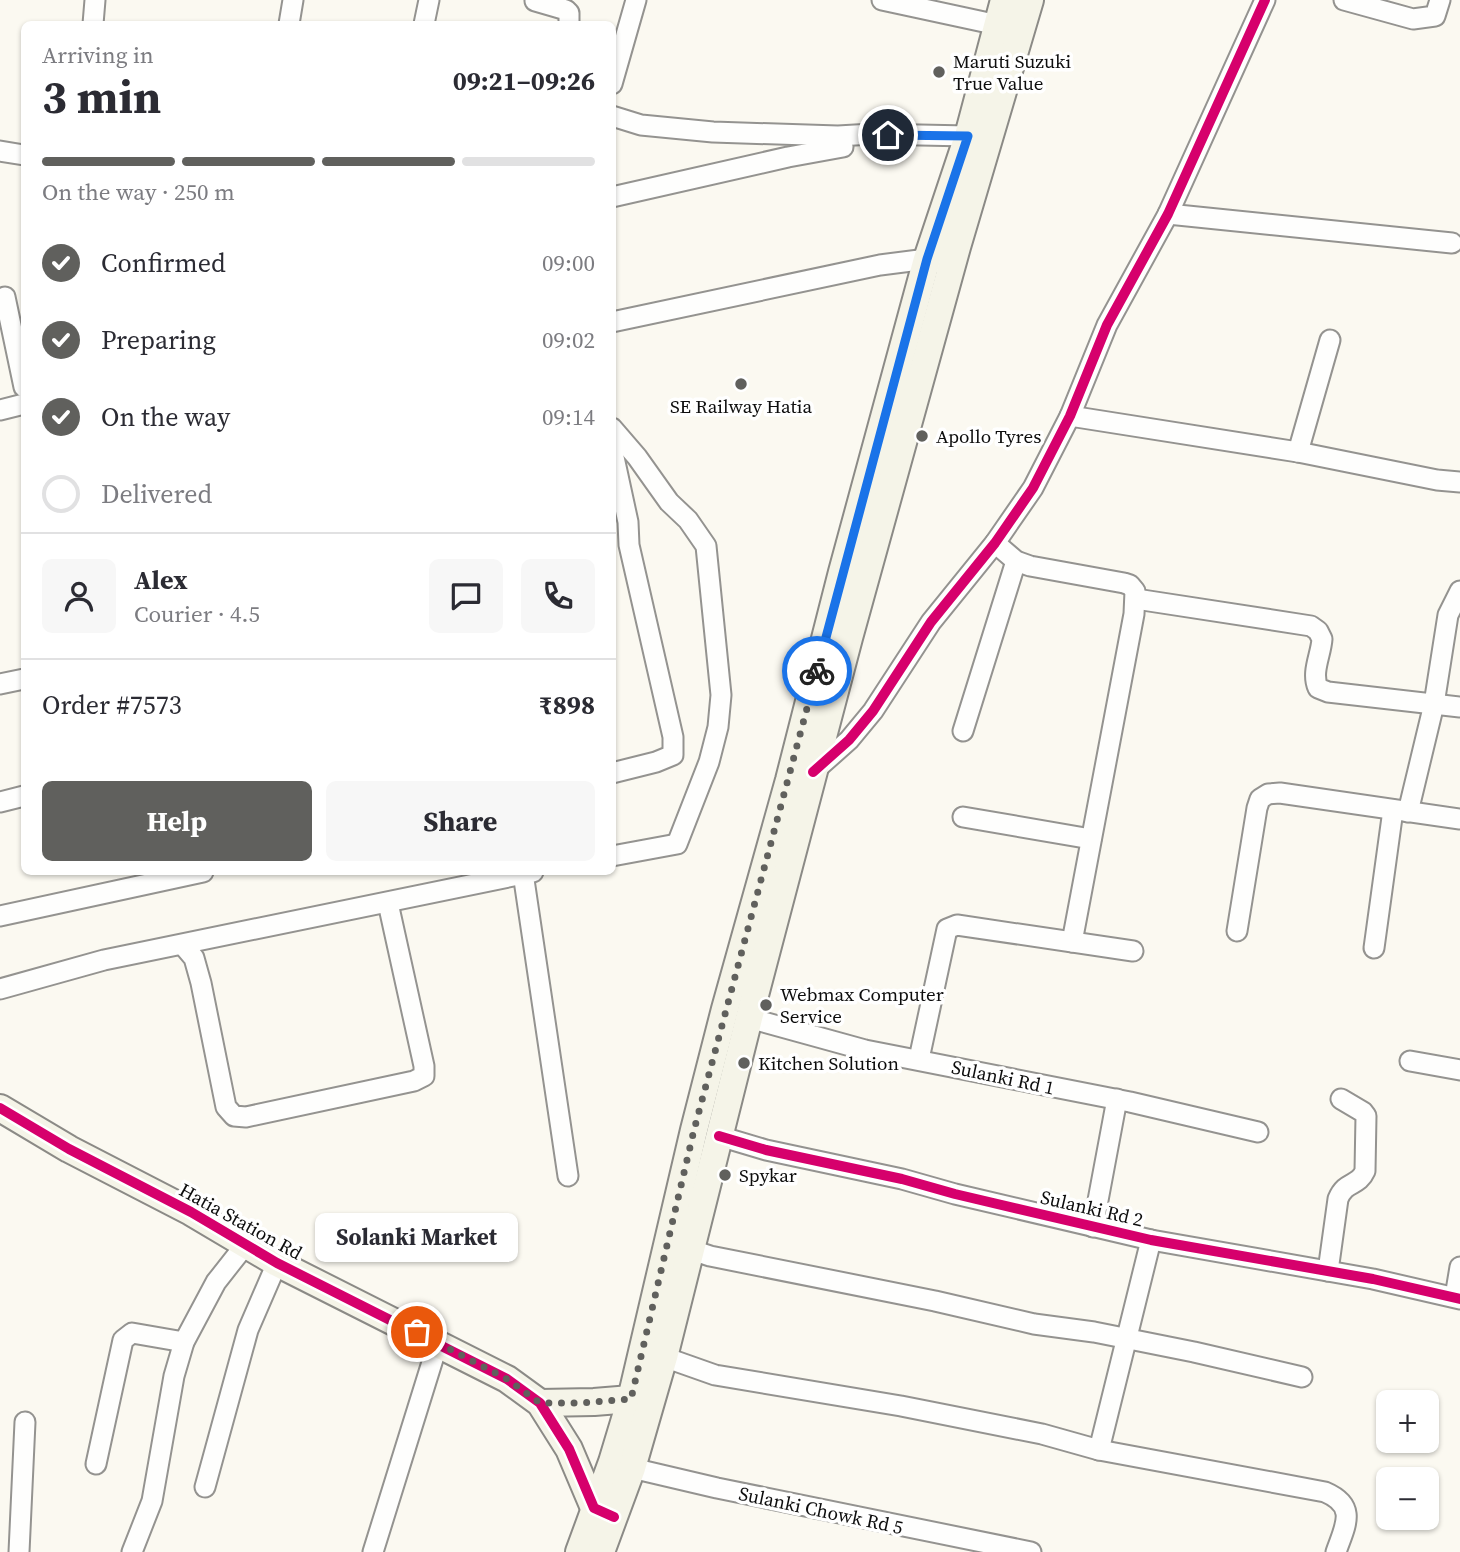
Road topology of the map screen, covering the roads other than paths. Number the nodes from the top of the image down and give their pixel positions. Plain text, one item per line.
1 (94, 0) edge
2 (293, 0) edge
3 (429, 0) edge
4 (636, 0) edge
5 (882, 0) edge
6 (1030, 0) edge
7 (1265, 0) edge
8 (1344, 0) edge
9 (536, 1) edge
10 (1440, 3) edge
11 (1460, 6) edge
12 (1001, 12) edge
13 (93, 21) edge
14 (290, 21) edge
15 (425, 21) edge
16 (569, 21) edge
17 (616, 70) edge
18 (616, 117) edge
19 (968, 136) junction
20 (843, 147) dead end
21 (0, 151) edge
22 (21, 154) edge
23 (616, 196) edge
24 (1168, 214) junction
25 (1452, 243) dead end
26 (939, 262) junction
27 (21, 293) edge
28 (2, 297) edge
29 (616, 321) edge
30 (1330, 340) dead end
31 (21, 375) edge
32 (21, 405) edge
33 (0, 410) edge
34 (1070, 416) junction
35 (616, 433) edge
36 (1298, 452) junction
37 (616, 466) edge
38 (1460, 482) edge
39 (995, 543) junction
40 (621, 547) edge
41 (1016, 561) junction
42 (1460, 590) edge
43 (1136, 599) junction
44 (21, 680) edge
45 (0, 684) edge
46 (1434, 704) junction
47 (1460, 707) edge
48 (963, 731) dead end
49 (616, 772) edge
50 (813, 772) junction
51 (21, 797) edge
52 (0, 802) edge
53 (1400, 811) junction
54 (963, 817) dead end
55 (1460, 819) edge
56 (1091, 839) junction
57 (616, 855) edge
58 (172, 875) edge
59 (514, 875) edge
60 (528, 875) edge
61 (140, 878) edge
62 (388, 903) junction
63 (0, 916) edge
64 (1237, 931) dead end
65 (1072, 942) junction
66 (183, 945) junction
67 (1374, 948) dead end
68 (1133, 951) dead end
69 (0, 989) edge
70 (749, 1018) junction
71 (919, 1059) junction
72 (1410, 1061) dead end
73 (1460, 1070) edge
74 (1117, 1099) junction
75 (1341, 1099) dead end
76 (0, 1108) edge
77 (1258, 1132) dead end
78 (719, 1136) junction
79 (568, 1176) dead end
80 (1093, 1227) junction
81 (1151, 1240) junction
82 (246, 1244) junction
83 (692, 1250) junction
84 (277, 1263) junction
85 (1328, 1271) junction
86 (1459, 1284) edge
87 (1127, 1339) junction
88 (184, 1342) junction
89 (438, 1343) junction
90 (664, 1357) junction
91 (1302, 1377) dead end
92 (641, 1401) junction
93 (540, 1403) junction
94 (25, 1422) dead end
95 (1099, 1450) junction
96 (96, 1464) dead end
97 (622, 1465) junction
98 (205, 1487) dead end
99 (604, 1513) junction
100 (19, 1552) edge
101 (132, 1552) edge
102 (373, 1552) edge
103 (579, 1552) edge
104 (601, 1552) edge
105 (1031, 1552) edge
106 (1336, 1552) edge

1 - 13 street
2 - 14 street
3 - 15 street
4 - 17 street
5 - 12 street
6 - 26 main road
7 - 24 street
8 - 10 street
9 - 16 street
10 - 11 street
12 - 19 main road
18 - 19 street
19 - 26 main road
20 - 23 street
21 - 22 street
24 - 25 street
24 - 34 street
26 - 29 street
26 - 50 main road
26 - 92 main road
27 - 28 street
28 - 31 street
30 - 36 street
32 - 33 street
34 - 36 street
34 - 39 street
35 - 57 street
36 - 38 street
37 - 40 street
39 - 41 street
39 - 50 street
40 - 49 street
41 - 43 street
41 - 48 street
42 - 46 street
43 - 46 street
43 - 56 street
44 - 45 street
46 - 47 street
46 - 53 street
50 - 70 main road
51 - 52 street
53 - 55 street
53 - 64 street
53 - 67 street
54 - 56 street
56 - 65 street
58 - 61 street
59 - 62 street
60 - 79 street
61 - 63 street
62 - 66 street
62 - 66 street
65 - 68 street
65 - 71 street
66 - 69 street
70 - 71 street, Sulanki Rd 1
70 - 78 main road
71 - 74 street, Sulanki Rd 1
72 - 73 street
74 - 77 street, Sulanki Rd 1
74 - 80 street
75 - 85 street
76 - 82 main road, Hatia Station Rd
78 - 80 street, Sulanki Rd 2
78 - 83 main road
80 - 81 street, Sulanki Rd 2
81 - 85 street, Sulanki Rd 2
81 - 87 street
82 - 84 main road, Hatia Station Rd
82 - 88 street
83 - 87 street
83 - 90 main road
84 - 89 main road, Hatia Station Rd
84 - 98 street
85 - 86 street, Sulanki Rd 2
87 - 91 street
87 - 95 street
88 - 96 street
88 - 101 street
89 - 93 main road, Hatia Station Rd
89 - 102 street
90 - 92 main road
90 - 95 street
92 - 93 main road
92 - 97 main road
93 - 99 main road
94 - 100 street
95 - 106 street
97 - 99 main road
97 - 105 street, Sulanki Chowk Rd 5
99 - 103 main road
99 - 104 main road

